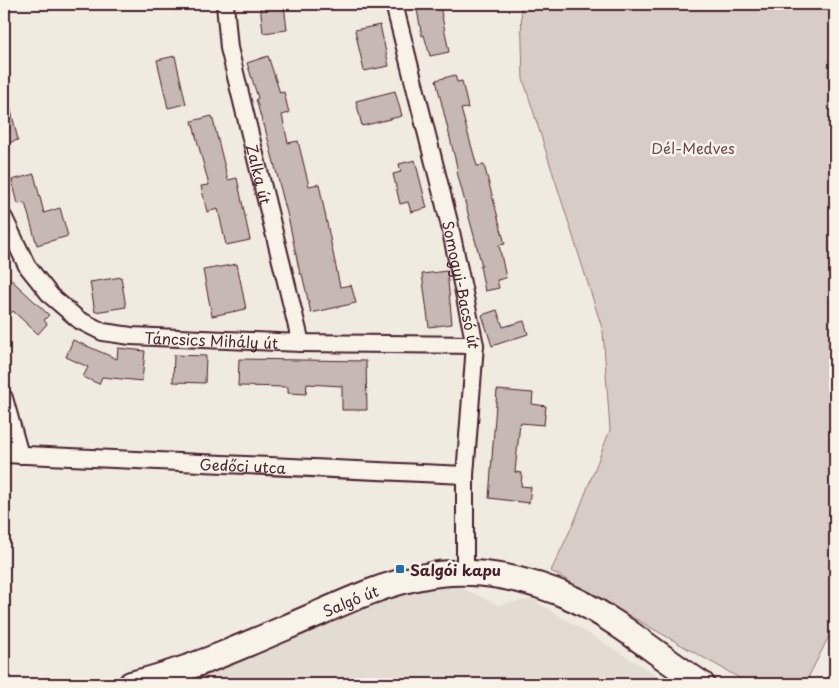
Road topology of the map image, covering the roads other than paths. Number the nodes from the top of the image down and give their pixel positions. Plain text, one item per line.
1 (225, 4) edge
2 (394, 4) edge
3 (4, 218) edge
4 (301, 343) junction
5 (475, 345) junction
6 (4, 398) edge
7 (4, 454) edge
8 (20, 455) junction
9 (465, 475) junction
10 (465, 573) junction
11 (131, 684) edge
12 (702, 684) edge

1 - 4 street, Zalka út
2 - 5 street, Somogyi-Bacsó út
3 - 4 street, Táncsics Mihály út
4 - 5 street, Táncsics Mihály út
5 - 9 street, Somogyi-Bacsó út
6 - 8 street
7 - 8 street, Gedőci utca
8 - 9 street, Gedőci utca
9 - 10 street, Somogyi-Bacsó út
10 - 11 main road, Salgó út
10 - 12 main road, Salgó út

